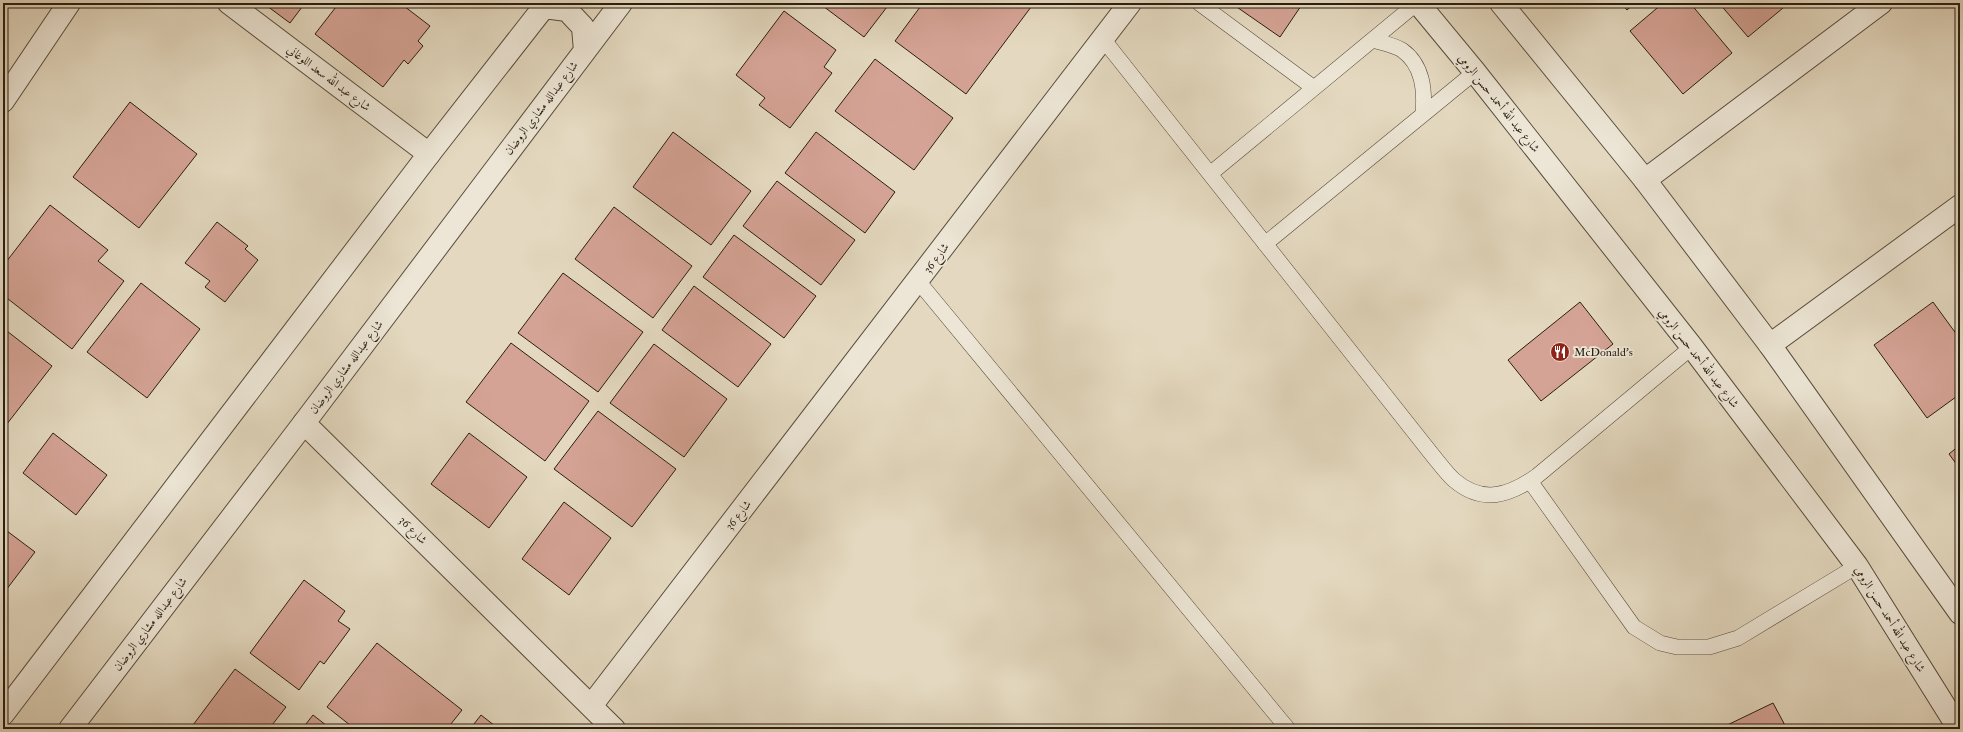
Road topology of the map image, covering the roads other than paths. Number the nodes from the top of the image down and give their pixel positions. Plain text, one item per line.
1 (69, 3) edge
2 (228, 3) edge
3 (621, 3) edge
4 (1130, 3) edge
5 (1198, 3) edge
6 (1417, 3) edge
7 (1501, 3) edge
8 (1881, 3) edge
9 (545, 5) edge
10 (1103, 38) junction
11 (1373, 40) junction
12 (585, 51) junction
13 (1474, 72) junction
14 (1314, 88) junction
15 (3, 101) edge
16 (1423, 114) junction
17 (429, 154) junction
18 (1210, 174) junction
19 (1645, 180) junction
20 (1960, 206) edge
21 (1265, 244) junction
22 (918, 281) junction
23 (1770, 345) junction
24 (1692, 347) junction
25 (304, 422) junction
26 (1530, 481) junction
27 (1857, 566) junction
28 (1958, 604) edge
29 (591, 706) junction
30 (3, 714) edge
31 (76, 727) edge
32 (614, 729) edge
33 (1288, 729) edge
34 (1959, 729) edge

1 - 15 street
2 - 17 street, شارع عبد الله سعد اللوغاني
3 - 12 street, شارع عبدالله مشاري الروضان
4 - 10 street, شارع 36
5 - 14 lane
6 - 11 lane
6 - 13 street, شارع عبد الله أحمد حسن الرومي
7 - 19 street
8 - 19 street
9 - 12 street
9 - 17 street
10 - 18 lane
10 - 22 street, شارع 36
11 - 14 lane
11 - 16 lane
12 - 25 street, شارع عبدالله مشاري الروضان
13 - 16 lane
13 - 24 street, شارع عبد الله أحمد حسن الرومي
14 - 18 lane
16 - 21 lane
17 - 30 street
18 - 21 lane
19 - 23 street
20 - 23 street
21 - 26 lane
22 - 29 street, شارع 36
22 - 33 lane
23 - 28 street
24 - 26 lane
24 - 27 street, شارع عبد الله أحمد حسن الرومي
25 - 29 street, شارع 36
25 - 31 street, شارع عبدالله مشاري الروضان
26 - 27 lane
27 - 34 street, شارع عبد الله أحمد حسن الرومي
29 - 32 street

